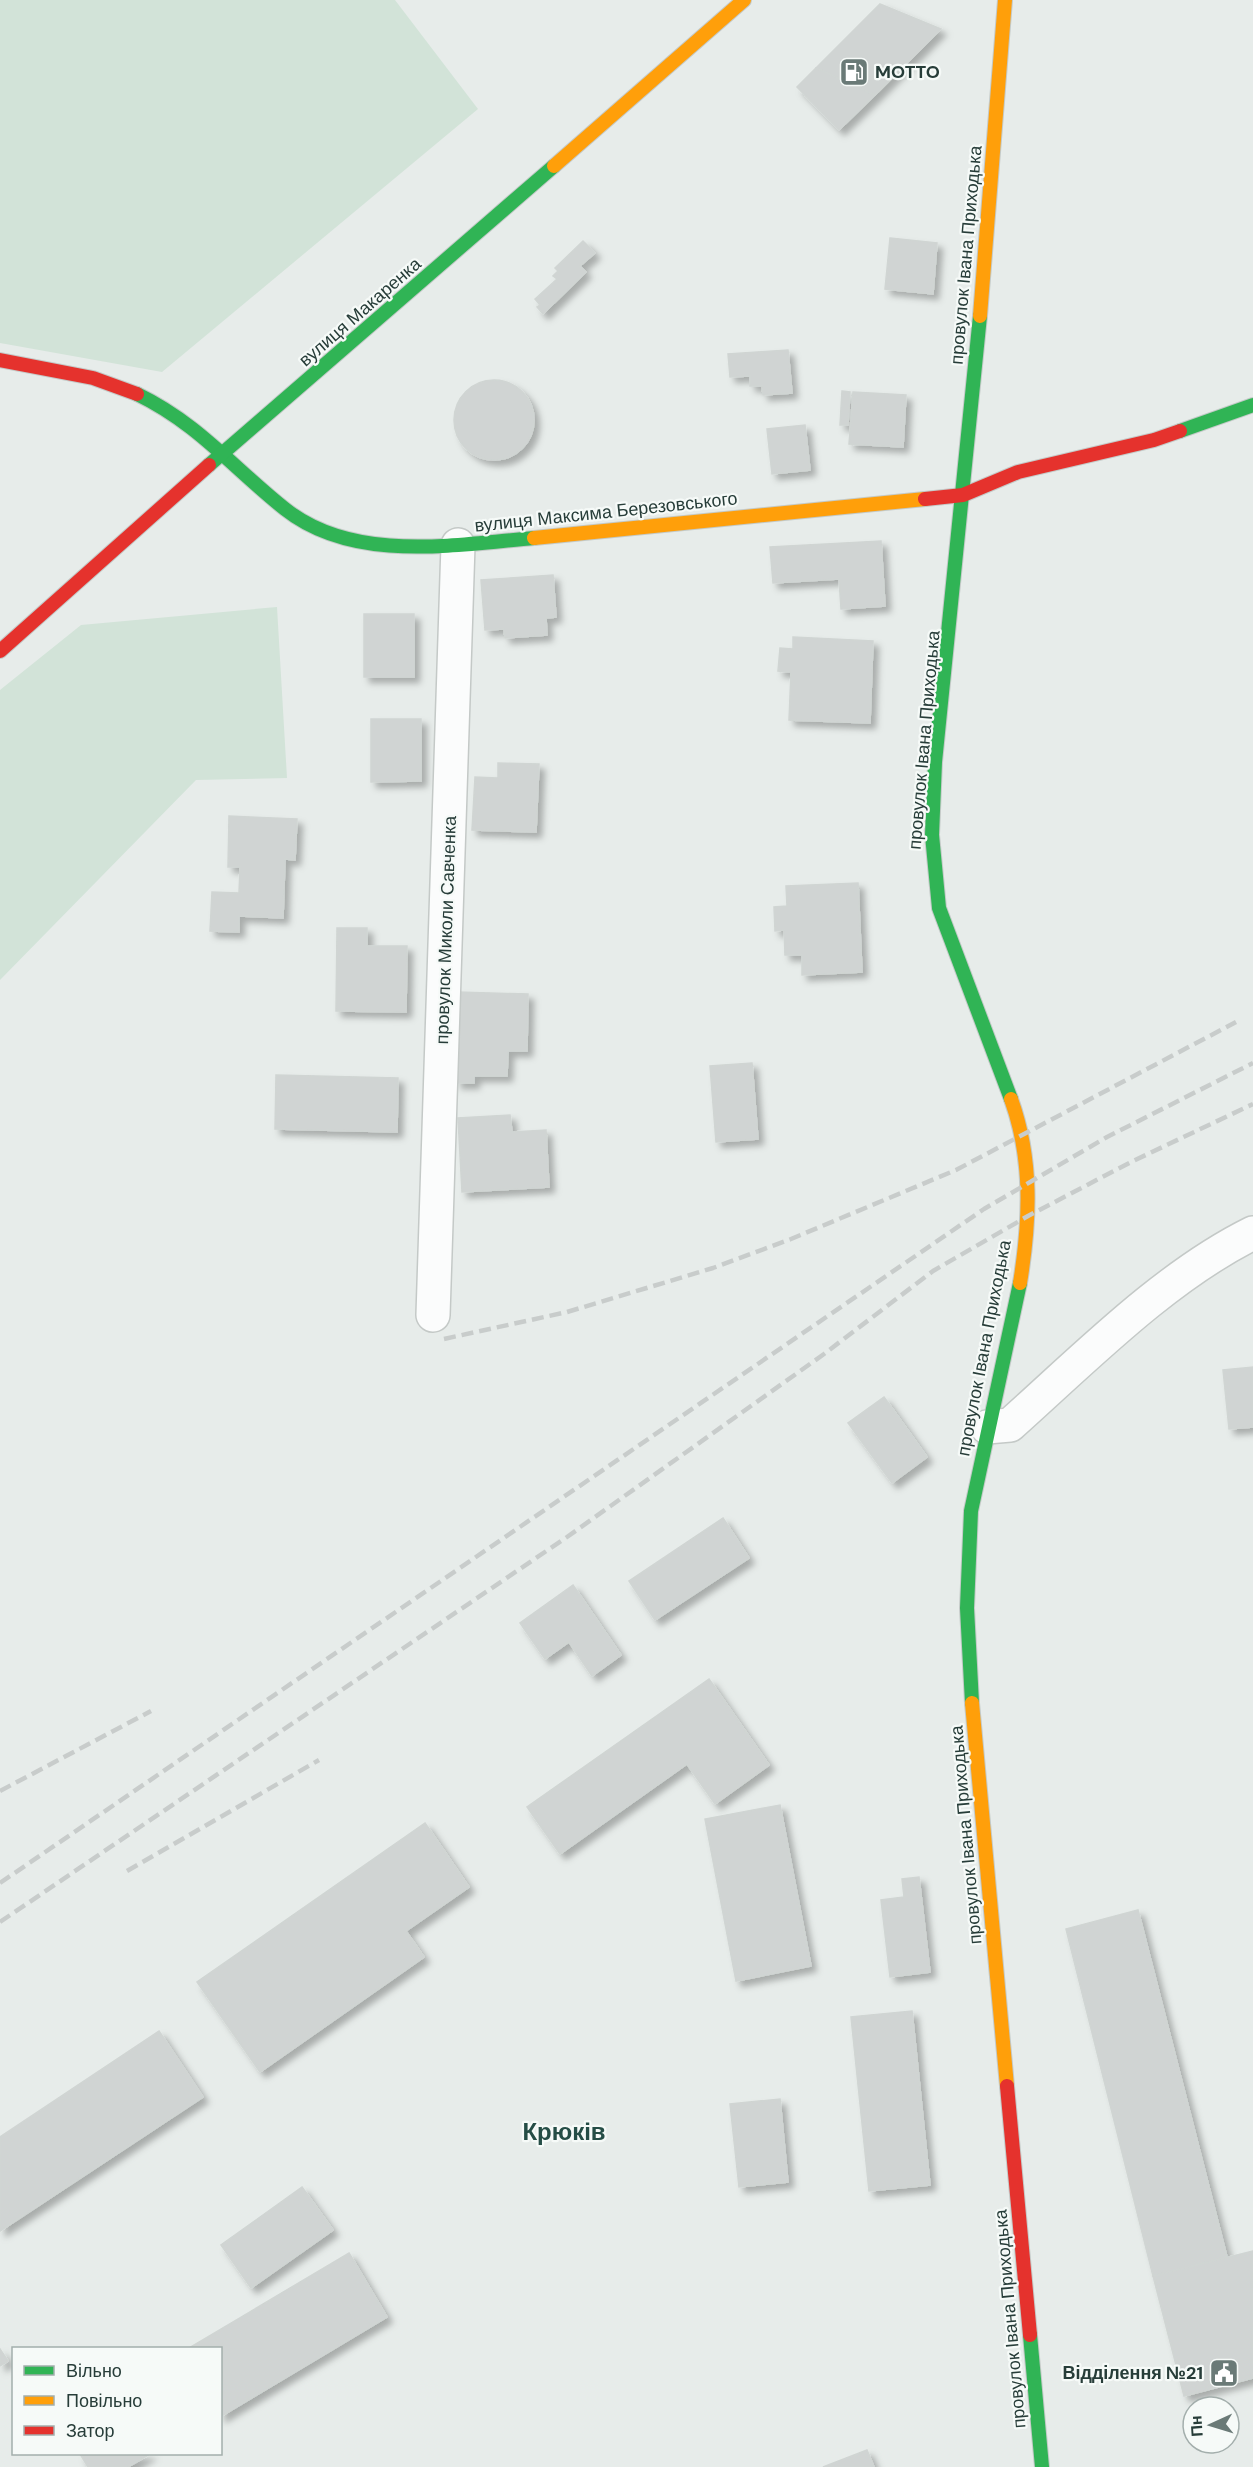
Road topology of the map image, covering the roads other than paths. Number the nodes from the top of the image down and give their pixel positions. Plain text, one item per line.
1 (744, 0) edge
2 (1005, 0) edge
3 (0, 360) edge
4 (1253, 405) edge
5 (223, 452) junction
6 (963, 495) junction
7 (458, 545) junction
8 (0, 651) edge
9 (1253, 1233) edge
10 (433, 1315) dead end
11 (987, 1427) junction
12 (1042, 2467) edge

1 - 5 street, вулиця Макаренка
2 - 6 street, провулок Івана Приходька
3 - 5 street, вулиця Максима Березовського
4 - 6 street, вулиця Максима Березовського
5 - 7 street, вулиця Максима Березовського
5 - 8 street, вулиця Макаренка
6 - 7 street, вулиця Максима Березовського
6 - 11 street, провулок Івана Приходька
7 - 10 street, провулок Миколи Савченка
9 - 11 street
11 - 12 street, провулок Івана Приходька

